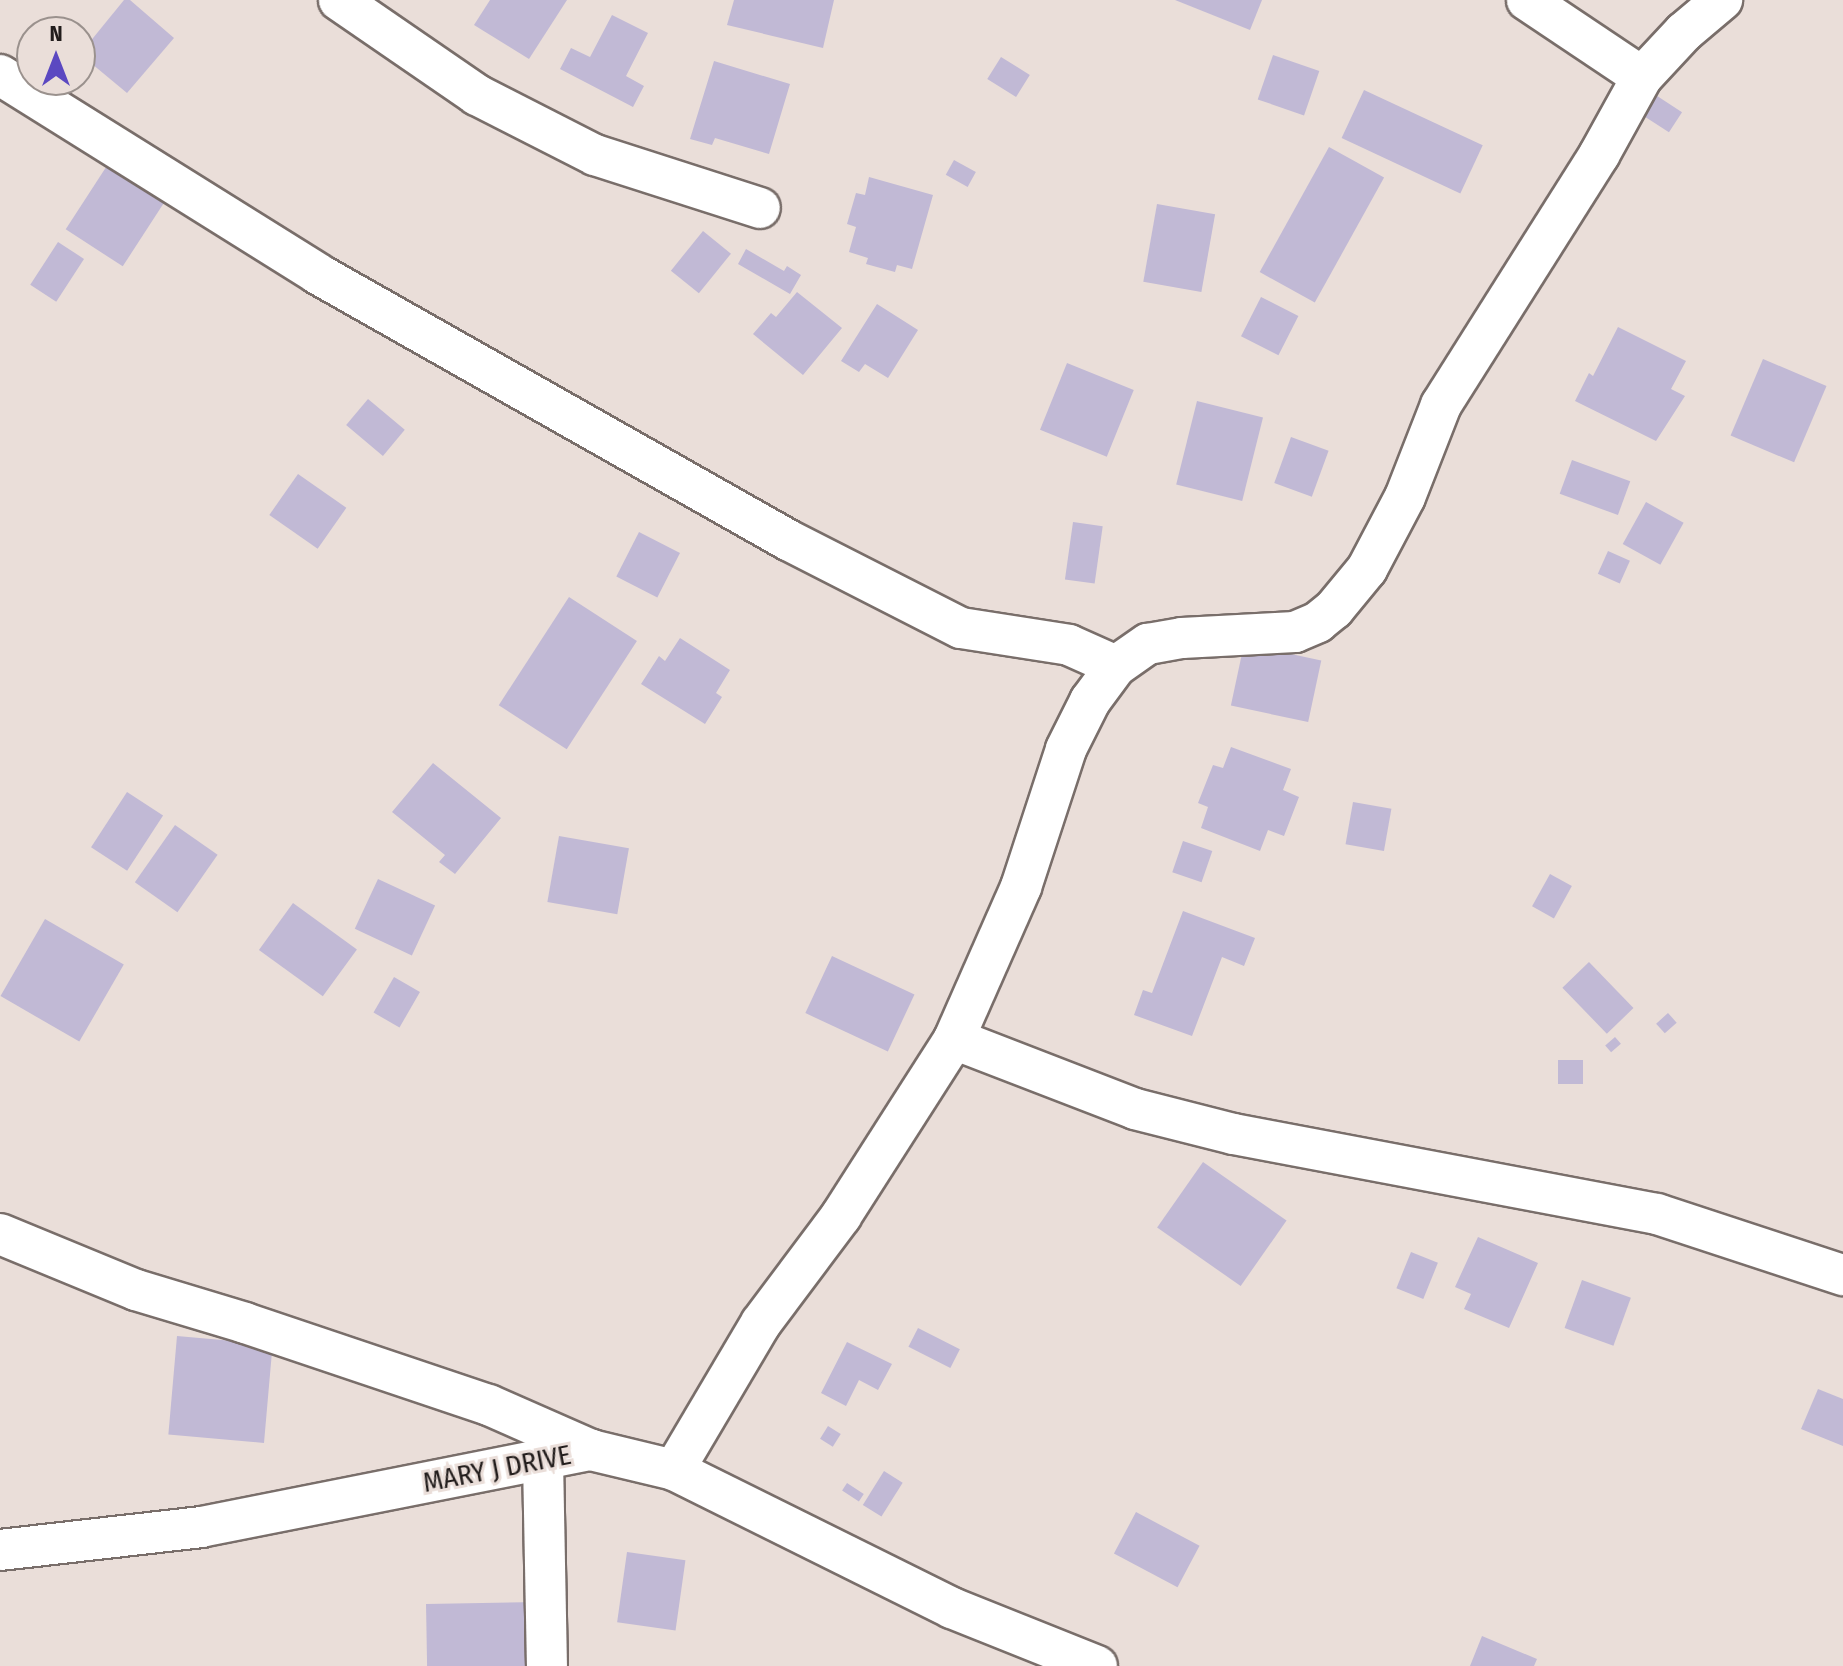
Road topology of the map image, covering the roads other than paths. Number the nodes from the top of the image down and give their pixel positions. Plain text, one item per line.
1 (339, 0) edge
2 (1527, 0) edge
3 (1722, 0) edge
4 (0, 75) edge
5 (1642, 77) junction
6 (760, 208) dead end
7 (1116, 666) junction
8 (954, 1039) junction
9 (0, 1234) edge
10 (1843, 1275) edge
11 (591, 1450) junction
12 (543, 1460) junction
13 (674, 1470) junction
14 (0, 1550) edge
15 (547, 1666) edge
16 (1097, 1666) edge

1 - 6 street
2 - 5 street
3 - 5 street
4 - 7 street
5 - 7 street
7 - 8 street
8 - 10 street
8 - 13 street
9 - 11 street
11 - 12 street, MARY J DRIVE
11 - 13 street, MARY J DRIVE
12 - 14 street, MARY J DRIVE
12 - 15 street
13 - 16 street, MARY J DRIVE

